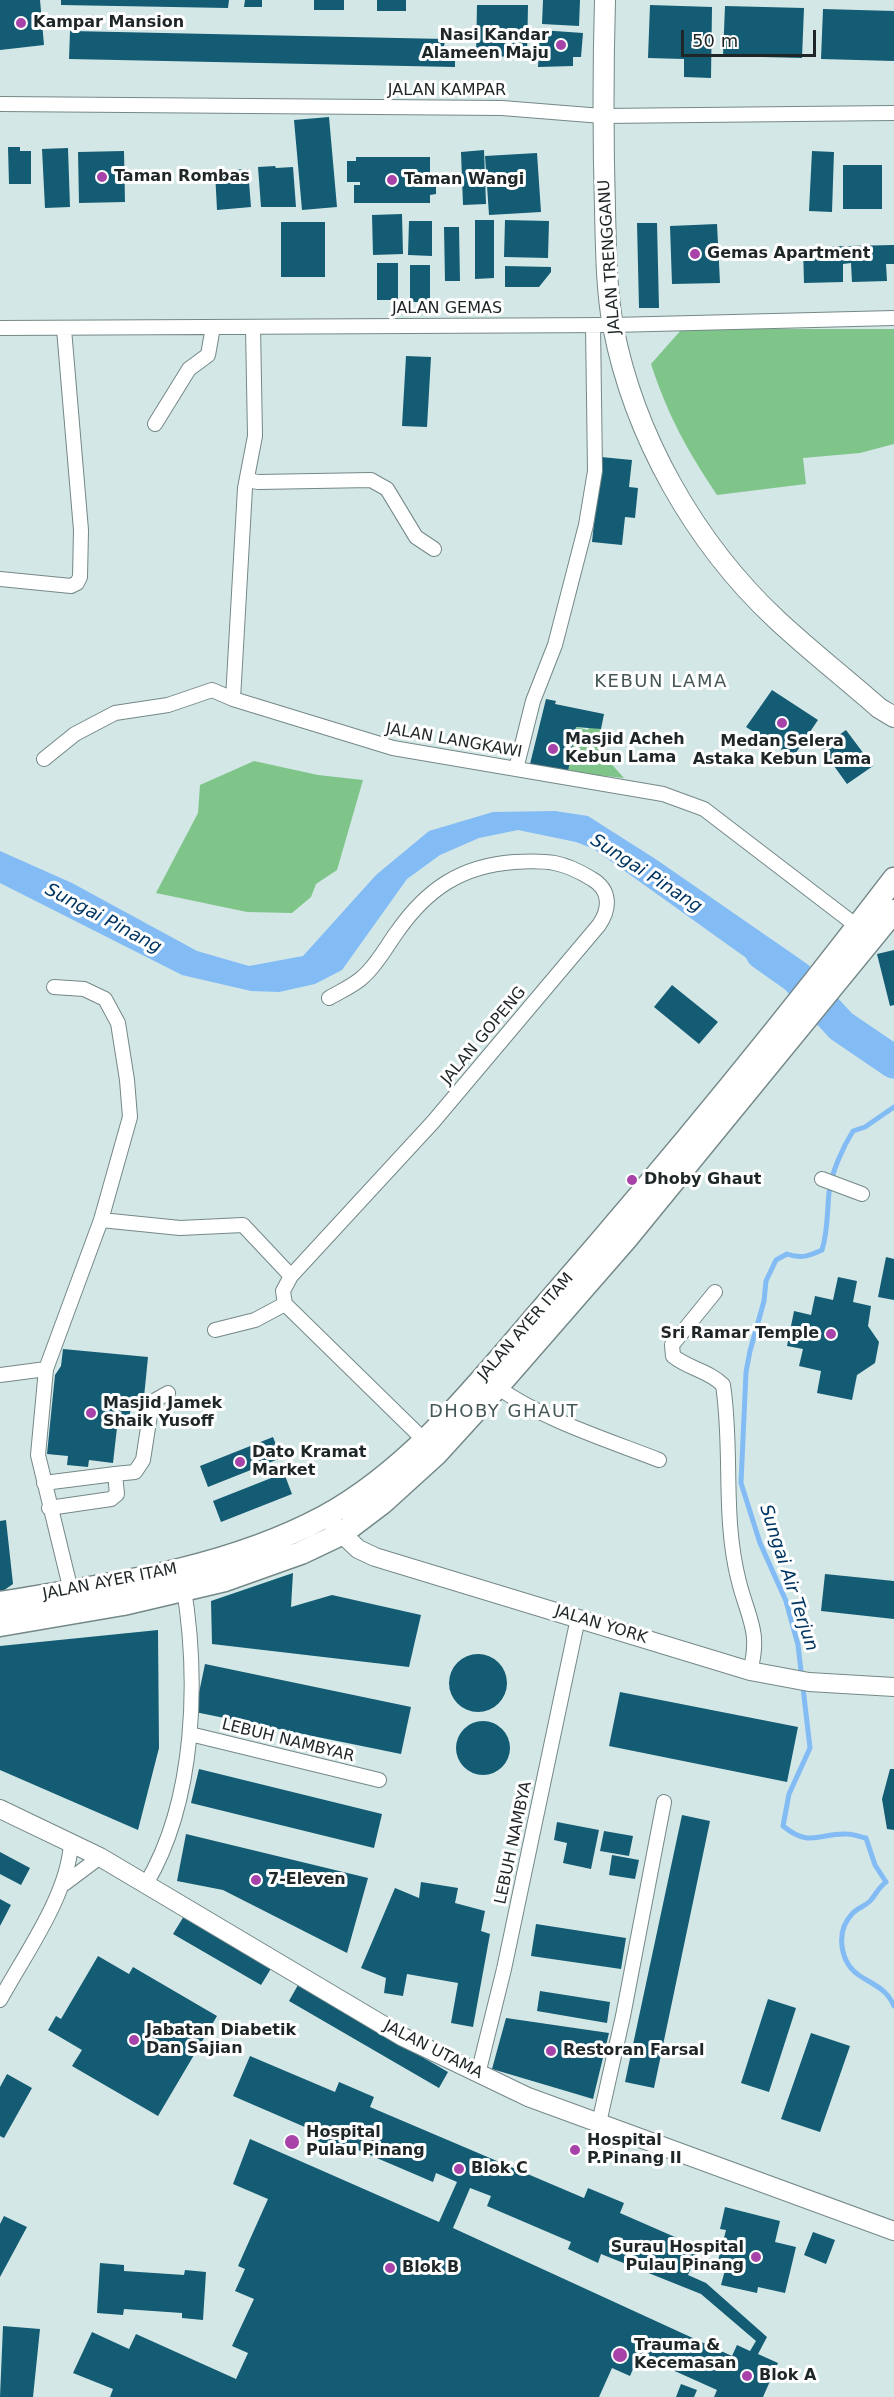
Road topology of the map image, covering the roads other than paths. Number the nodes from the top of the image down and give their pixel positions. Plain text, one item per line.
1 (605, 0) edge
2 (0, 104) edge
3 (894, 113) edge
4 (602, 116) junction
5 (894, 318) edge
6 (603, 325) junction
7 (213, 327) junction
8 (253, 327) junction
9 (0, 328) edge
10 (64, 329) junction
11 (155, 424) dead end
12 (247, 480) junction
13 (434, 549) dead end
14 (0, 579) edge
15 (233, 699) junction
16 (887, 712) edge
17 (894, 726) edge
18 (44, 759) dead end
19 (516, 769) junction
20 (894, 879) edge
21 (894, 912) edge
22 (865, 932) junction
23 (54, 987) dead end
24 (329, 998) dead end
25 (797, 1018) junction
26 (822, 1179) dead end
27 (862, 1194) dead end
28 (101, 1220) junction
29 (291, 1276) junction
30 (715, 1292) dead end
31 (285, 1304) junction
32 (215, 1330) dead end
33 (46, 1369) junction
34 (0, 1375) edge
35 (497, 1387) junction
36 (168, 1393) dead end
37 (425, 1441) junction
38 (658, 1460) dead end
39 (115, 1474) junction
40 (44, 1483) junction
41 (50, 1508) junction
42 (326, 1516) junction
43 (341, 1534) junction
44 (183, 1580) junction
45 (71, 1591) junction
46 (0, 1603) edge
47 (578, 1618) junction
48 (0, 1625) edge
49 (750, 1671) junction
50 (894, 1687) edge
51 (190, 1734) junction
52 (379, 1780) dead end
53 (664, 1802) dead end
54 (0, 1809) edge
55 (71, 1842) junction
56 (100, 1857) junction
57 (64, 1884) junction
58 (146, 1884) junction
59 (0, 2000) edge
60 (478, 2074) junction
61 (599, 2123) junction
62 (894, 2231) edge

1 - 4 main road, JALAN TRENGGANU
2 - 4 street, JALAN KAMPAR
3 - 4 street, JALAN KAMPAR
4 - 6 main road, JALAN TRENGGANU
5 - 6 street, JALAN GEMAS
6 - 8 street, JALAN GEMAS
6 - 16 main road, JALAN TRENGGANU
6 - 19 street
7 - 8 street, JALAN GEMAS
7 - 10 street, JALAN GEMAS
7 - 11 street
8 - 12 street
9 - 10 street, JALAN GEMAS
10 - 14 street
12 - 13 street
12 - 15 street
15 - 18 street, JALAN LANGKAWI
15 - 19 street, JALAN LANGKAWI
16 - 17 main road, JALAN TRENGGANU
19 - 22 street, JALAN LANGKAWI
20 - 22 main road, JALAN AYER ITAM
21 - 22 main road, JALAN AYER ITAM
22 - 25 main road, JALAN AYER ITAM
23 - 28 street
24 - 29 street, JALAN GOPENG
25 - 35 main road, JALAN AYER ITAM
25 - 37 main road, JALAN AYER ITAM
26 - 27 street
28 - 29 street
28 - 33 street
29 - 31 street
30 - 49 street
31 - 32 street
31 - 37 street
33 - 34 street
33 - 40 street
35 - 38 street
35 - 43 main road, JALAN AYER ITAM
36 - 39 street
37 - 42 main road, JALAN AYER ITAM
39 - 40 street
39 - 41 street
40 - 41 street
41 - 45 street
42 - 43 street, JALAN YORK
42 - 44 main road, JALAN AYER ITAM
43 - 44 main road, JALAN AYER ITAM
43 - 47 street, JALAN YORK
44 - 45 main road, JALAN AYER ITAM
44 - 48 main road, JALAN AYER ITAM
44 - 51 street
45 - 46 main road, JALAN AYER ITAM
47 - 49 street, JALAN YORK
47 - 60 street, LEBUH NAMBYA
49 - 50 street, JALAN YORK
51 - 52 street, LEBUH NAMBYAR
51 - 58 street
53 - 61 street
54 - 55 street, JALAN UTAMA
55 - 56 street, JALAN UTAMA
55 - 57 street
56 - 57 street
56 - 58 street, JALAN UTAMA
57 - 59 street
58 - 60 street, JALAN UTAMA
60 - 61 street, JALAN UTAMA
61 - 62 street, JALAN UTAMA

